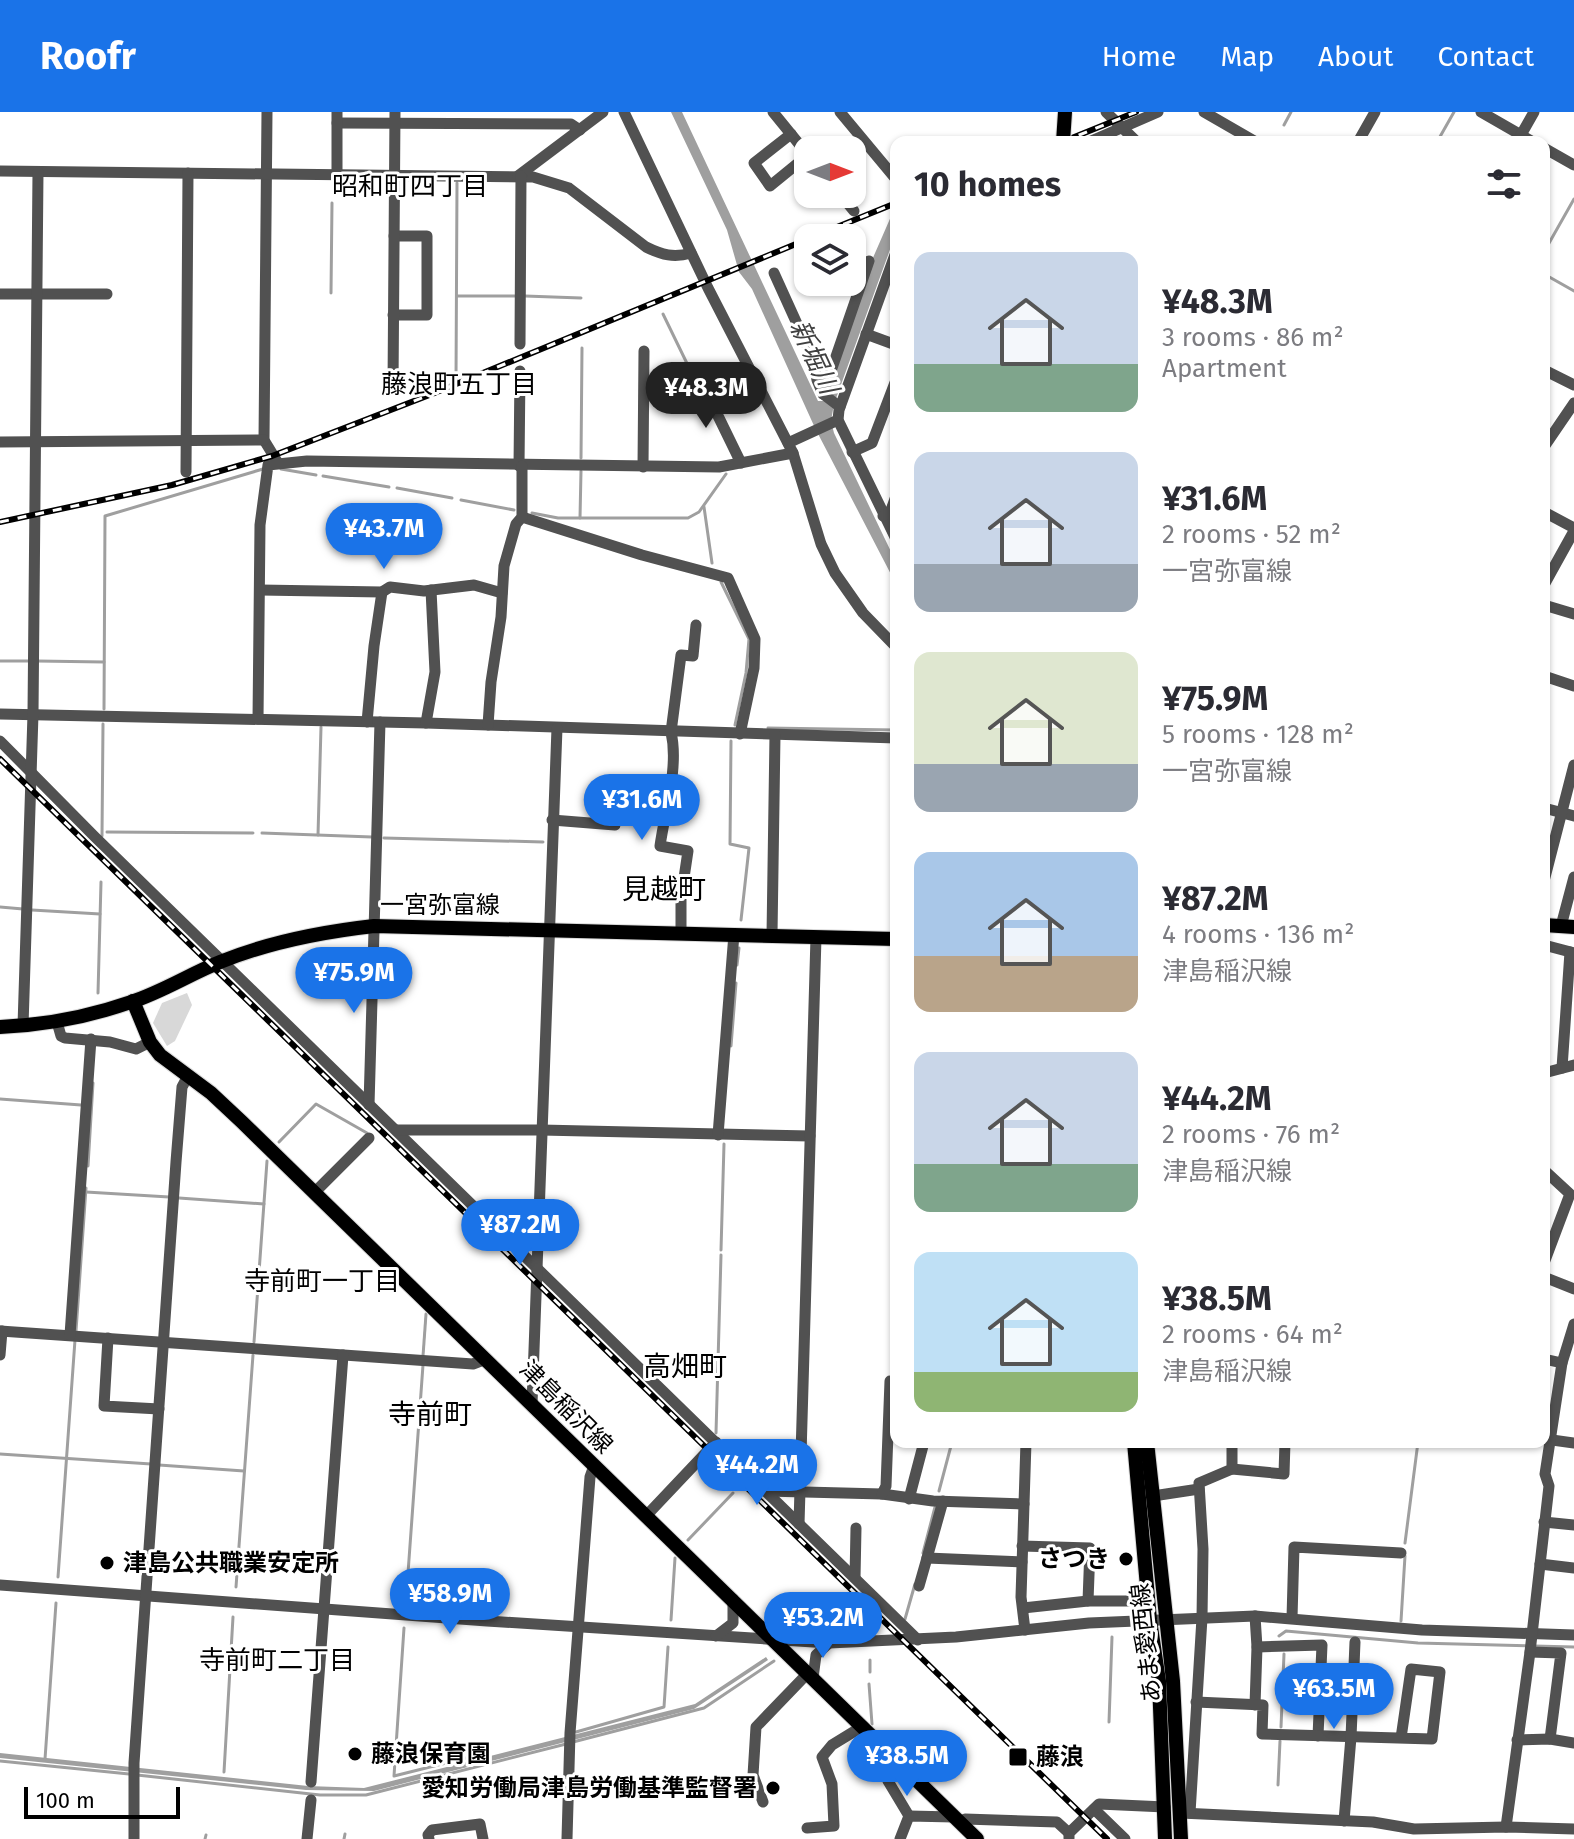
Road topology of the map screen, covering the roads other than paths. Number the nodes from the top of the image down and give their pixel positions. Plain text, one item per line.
1 (267, 112) edge
2 (603, 112) edge
3 (624, 112) edge
4 (773, 112) edge
5 (840, 112) edge
6 (1065, 112) edge
7 (1106, 112) edge
8 (1158, 112) edge
9 (1204, 112) edge
10 (1375, 112) edge
11 (1481, 112) edge
12 (1534, 112) edge
13 (337, 117) edge
14 (395, 118) edge
15 (1121, 127) junction
16 (580, 130) junction
17 (791, 134) junction
18 (1063, 136) edge
19 (1102, 136) edge
20 (1131, 136) edge
21 (1246, 136) edge
22 (1361, 136) edge
23 (1516, 136) edge
24 (1520, 136) edge
25 (794, 138) edge
26 (1550, 151) edge
27 (1574, 165) edge
28 (794, 166) edge
29 (0, 171) edge
30 (38, 172) junction
31 (890, 172) edge
32 (188, 173) junction
33 (267, 174) junction
34 (337, 175) junction
35 (395, 175) junction
36 (519, 176) junction
37 (852, 208) edge
38 (854, 211) dead end
39 (394, 236) junction
40 (691, 253) junction
41 (869, 261) dead end
42 (890, 268) edge
43 (774, 273) dead end
44 (0, 294) edge
45 (37, 294) junction
46 (107, 294) dead end
47 (393, 315) junction
48 (866, 334) junction
49 (890, 343) edge
50 (520, 344) dead end
51 (644, 351) dead end
52 (520, 371) dead end
53 (1550, 373) edge
54 (701, 381) dead end
55 (1574, 385) edge
56 (393, 387) dead end
57 (823, 394) junction
58 (890, 396) edge
59 (1574, 403) edge
60 (838, 406) junction
61 (837, 422) junction
62 (1550, 426) edge
63 (1556, 430) junction
64 (1550, 438) edge
65 (186, 440) junction
66 (264, 440) junction
67 (0, 442) edge
68 (35, 442) junction
69 (791, 448) junction
70 (852, 452) junction
71 (278, 463) junction
72 (741, 463) junction
73 (521, 466) junction
74 (643, 467) junction
75 (186, 472) dead end
76 (890, 511) edge
77 (883, 516) junction
78 (1550, 516) edge
79 (522, 517) junction
80 (890, 528) edge
81 (1574, 530) edge
82 (1550, 574) edge
83 (260, 590) junction
84 (431, 590) junction
85 (382, 592) junction
86 (502, 593) junction
87 (1550, 607) edge
88 (1574, 614) edge
89 (696, 625) dead end
90 (890, 641) edge
91 (1550, 678) edge
92 (1574, 686) edge
93 (0, 714) edge
94 (33, 714) junction
95 (258, 719) junction
96 (374, 722) junction
97 (426, 723) junction
98 (488, 725) junction
99 (557, 728) junction
100 (671, 732) junction
101 (740, 734) junction
102 (775, 735) junction
103 (890, 738) edge
104 (0, 741) edge
105 (1574, 765) edge
106 (31, 773) junction
107 (1550, 810) edge
108 (1561, 813) junction
109 (1574, 816) edge
110 (552, 820) junction
111 (615, 825) dead end
112 (1550, 857) edge
113 (1574, 877) edge
114 (374, 926) junction
115 (1568, 927) edge
116 (549, 929) junction
117 (681, 933) junction
118 (734, 934) junction
119 (772, 935) junction
120 (816, 937) junction
121 (890, 939) edge
122 (1550, 947) edge
123 (1572, 953) edge
124 (222, 961) junction
125 (133, 1001) junction
126 (1570, 1016) edge
127 (57, 1022) junction
128 (23, 1026) junction
129 (0, 1027) edge
130 (91, 1039) junction
131 (150, 1042) junction
132 (1568, 1067) edge
133 (188, 1076) junction
134 (369, 1105) junction
135 (397, 1130) junction
136 (541, 1130) junction
137 (718, 1135) junction
138 (810, 1136) junction
139 (369, 1138) dead end
140 (1550, 1176) edge
141 (315, 1192) junction
142 (1568, 1215) edge
143 (1550, 1251) edge
144 (537, 1268) junction
145 (1550, 1279) edge
146 (1574, 1289) edge
147 (1574, 1324) edge
148 (1, 1331) edge
149 (70, 1335) junction
150 (108, 1338) junction
151 (164, 1343) junction
152 (0, 1355) edge
153 (343, 1355) junction
154 (486, 1359) junction
155 (1550, 1360) edge
156 (1562, 1363) junction
157 (890, 1381) dead end
158 (532, 1404) junction
159 (159, 1409) junction
160 (1550, 1424) edge
161 (1550, 1439) edge
162 (716, 1442) junction
163 (1574, 1443) edge
164 (922, 1448) edge
165 (1026, 1448) edge
166 (1135, 1448) edge
167 (1148, 1448) edge
168 (1232, 1448) edge
169 (1285, 1448) edge
170 (1546, 1448) edge
171 (594, 1466) junction
172 (1232, 1469) junction
173 (1199, 1489) junction
174 (766, 1491) junction
175 (799, 1492) junction
176 (882, 1494) junction
177 (1153, 1496) junction
178 (909, 1499) junction
179 (943, 1501) junction
180 (1024, 1504) junction
181 (646, 1516) junction
182 (1544, 1522) junction
183 (799, 1524) junction
184 (1574, 1525) edge
185 (856, 1528) dead end
186 (1022, 1546) junction
187 (1401, 1553) dead end
188 (927, 1558) junction
189 (1022, 1562) junction
190 (1540, 1564) junction
191 (1574, 1568) edge
192 (855, 1578) junction
193 (0, 1585) edge
194 (919, 1586) dead end
195 (146, 1597) junction
196 (733, 1599) junction
197 (1088, 1601) junction
198 (1128, 1601) dead end
199 (324, 1608) junction
200 (1023, 1608) junction
201 (1255, 1616) junction
202 (1202, 1618) junction
203 (1292, 1618) junction
204 (1150, 1620) junction
205 (1166, 1620) junction
206 (579, 1627) junction
207 (1025, 1630) junction
208 (1574, 1635) edge
209 (716, 1636) junction
210 (775, 1640) junction
211 (918, 1640) junction
212 (1355, 1642) dead end
213 (829, 1643) junction
214 (1531, 1644) junction
215 (1257, 1647) junction
216 (810, 1676) junction
217 (1196, 1702) junction
218 (1255, 1705) junction
219 (863, 1726) junction
220 (1318, 1736) junction
221 (1351, 1737) junction
222 (1401, 1738) junction
223 (875, 1739) junction
224 (1550, 1739) junction
225 (1517, 1740) junction
226 (1574, 1743) edge
227 (311, 1782) dead end
228 (311, 1800) dead end
229 (763, 1802) dead end
230 (1165, 1807) junction
231 (1094, 1809) junction
232 (1185, 1813) junction
233 (909, 1816) junction
234 (958, 1820) junction
235 (1344, 1821) junction
236 (1506, 1827) junction
237 (807, 1828) dead end
238 (1574, 1829) edge
239 (1435, 1834) edge
240 (1069, 1836) edge
241 (565, 1838) edge
242 (134, 1839) edge
243 (307, 1839) edge
244 (429, 1839) edge
245 (483, 1839) edge
246 (900, 1839) edge
247 (977, 1839) edge
248 (1125, 1839) edge
249 (1165, 1839) edge
250 (1181, 1839) edge

1 - 33 street
2 - 16 street
3 - 40 street
4 - 17 street
5 - 31 street
6 - 18 main road, bridge
7 - 15 street
8 - 15 street
9 - 21 street
10 - 22 street
11 - 23 street
12 - 24 street
13 - 14 street
13 - 34 street
14 - 16 street
14 - 35 street
15 - 19 street
15 - 20 street
16 - 36 street
17 - 25 street
17 - 28 street
26 - 27 street
29 - 30 street
30 - 32 street
30 - 45 street
32 - 33 street
32 - 65 street
33 - 34 street
33 - 66 street
34 - 35 street
35 - 36 street
35 - 39 street
36 - 40 street
36 - 50 street
37 - 38 street
39 - 47 street
39 - 47 street
40 - 69 street
41 - 57 street
42 - 48 street
43 - 57 street
44 - 45 street
45 - 46 street
45 - 68 street
47 - 56 street
48 - 49 street
48 - 60 street
51 - 74 street
52 - 73 street
53 - 55 street
54 - 72 street
57 - 60 street
58 - 70 street
59 - 63 street
60 - 61 street
61 - 69 street
61 - 70 street
62 - 63 street
63 - 64 street
65 - 66 street
65 - 68 street
65 - 75 street
66 - 71 street
67 - 68 street
68 - 94 street
69 - 72 street
69 - 90 street
70 - 77 street
71 - 73 street
71 - 83 street
72 - 74 street
73 - 74 street
73 - 79 street
76 - 77 street
77 - 80 street
78 - 81 street
79 - 86 street
79 - 101 street
81 - 82 street
83 - 85 street
83 - 95 street
84 - 85 street
84 - 86 street
84 - 97 street
85 - 96 street
86 - 98 street
87 - 88 street
89 - 100 street
91 - 92 street
93 - 94 street
94 - 95 street
94 - 106 street
95 - 96 street
96 - 97 street
96 - 114 street
97 - 98 street
98 - 99 street
99 - 100 street
99 - 110 street
100 - 101 street
100 - 117 street
101 - 102 street
102 - 103 street
102 - 119 street
104 - 106 street
105 - 108 street
106 - 124 street
106 - 128 street
107 - 108 street
108 - 109 street
108 - 112 street
110 - 111 street
110 - 116 street
113 - 115 street
114 - 116 main road, 一宮弥富線
114 - 124 main road, 一宮弥富線
114 - 134 street
116 - 117 main road, 一宮弥富線
116 - 136 street
117 - 118 main road, 一宮弥富線
118 - 119 main road, 一宮弥富線
118 - 137 street
119 - 120 main road, 一宮弥富線
120 - 121 main road, 一宮弥富線
120 - 138 street
122 - 123 street
123 - 126 street
124 - 125 main road, 一宮弥富線
124 - 134 street
125 - 127 main road, 一宮弥富線
125 - 131 main road, 津島稲沢線
126 - 132 street
127 - 128 main road, 一宮弥富線
127 - 130 street
128 - 129 main road, 一宮弥富線
130 - 131 street
130 - 149 street
131 - 133 main road, 津島稲沢線
133 - 141 main road, 津島稲沢線
133 - 151 street
134 - 135 street
135 - 136 street
135 - 144 street
136 - 137 street
136 - 144 street
137 - 138 street
138 - 175 street
139 - 141 street
140 - 142 street
141 - 154 main road, 津島稲沢線
142 - 143 street
144 - 158 street
144 - 162 street
145 - 146 street
147 - 156 street
148 - 149 street
148 - 152 street
149 - 150 street
150 - 151 street
150 - 159 street
151 - 153 street
151 - 159 street
153 - 154 street
153 - 199 street
154 - 158 main road, 津島稲沢線
155 - 156 street
156 - 160 street
157 - 176 street
158 - 171 main road, 津島稲沢線
159 - 195 street
161 - 163 street
162 - 174 street
162 - 181 street
164 - 178 street
165 - 180 street
166 - 204 main road, あま愛西線
167 - 177 main road, あま愛西線
168 - 172 street
169 - 172 street
170 - 182 street
171 - 181 main road, 津島稲沢線
171 - 206 street
172 - 173 street
173 - 177 street
173 - 202 street
174 - 175 street
174 - 183 street
175 - 176 street
175 - 183 street
176 - 178 street
177 - 205 main road, あま愛西線
178 - 179 street
179 - 180 street
179 - 188 street
180 - 186 street
181 - 196 main road, 津島稲沢線
182 - 184 street
182 - 190 street
183 - 192 street
185 - 192 street
186 - 189 street
186 - 197 street
187 - 203 street
188 - 189 street
188 - 194 street
189 - 200 street
190 - 191 street
190 - 214 street
192 - 211 street
193 - 195 street
195 - 199 street
195 - 242 street
196 - 209 street
196 - 210 main road, 津島稲沢線
197 - 198 street
197 - 200 street
199 - 206 street
199 - 227 street
200 - 207 street
201 - 202 street
201 - 203 street
201 - 215 street
202 - 205 street
202 - 217 street
203 - 214 street
204 - 205 street
204 - 207 street
204 - 230 main road, あま愛西線
205 - 232 main road, あま愛西線
206 - 209 street
206 - 241 street
207 - 211 street
208 - 214 street
209 - 210 street
210 - 213 street
210 - 216 main road, 津島稲沢線
211 - 213 street
212 - 221 street
213 - 216 street
214 - 224 street
214 - 225 street
215 - 218 street
215 - 220 street
216 - 219 main road, 津島稲沢線
216 - 229 street
217 - 218 street
217 - 232 street
218 - 220 street
219 - 223 main road, 津島稲沢線
219 - 237 street
220 - 221 street
221 - 222 street
221 - 235 street
222 - 222 street
223 - 233 street
223 - 234 main road, 津島稲沢線
224 - 225 street
224 - 226 street
225 - 236 street
228 - 243 street
230 - 231 street
230 - 249 main road, あま愛西線
231 - 240 street
231 - 248 street
232 - 235 street
232 - 250 main road, あま愛西線
233 - 234 street
233 - 246 street
234 - 240 street
234 - 247 main road, 津島稲沢線
235 - 239 street
236 - 238 street
236 - 239 street
244 - 245 street

